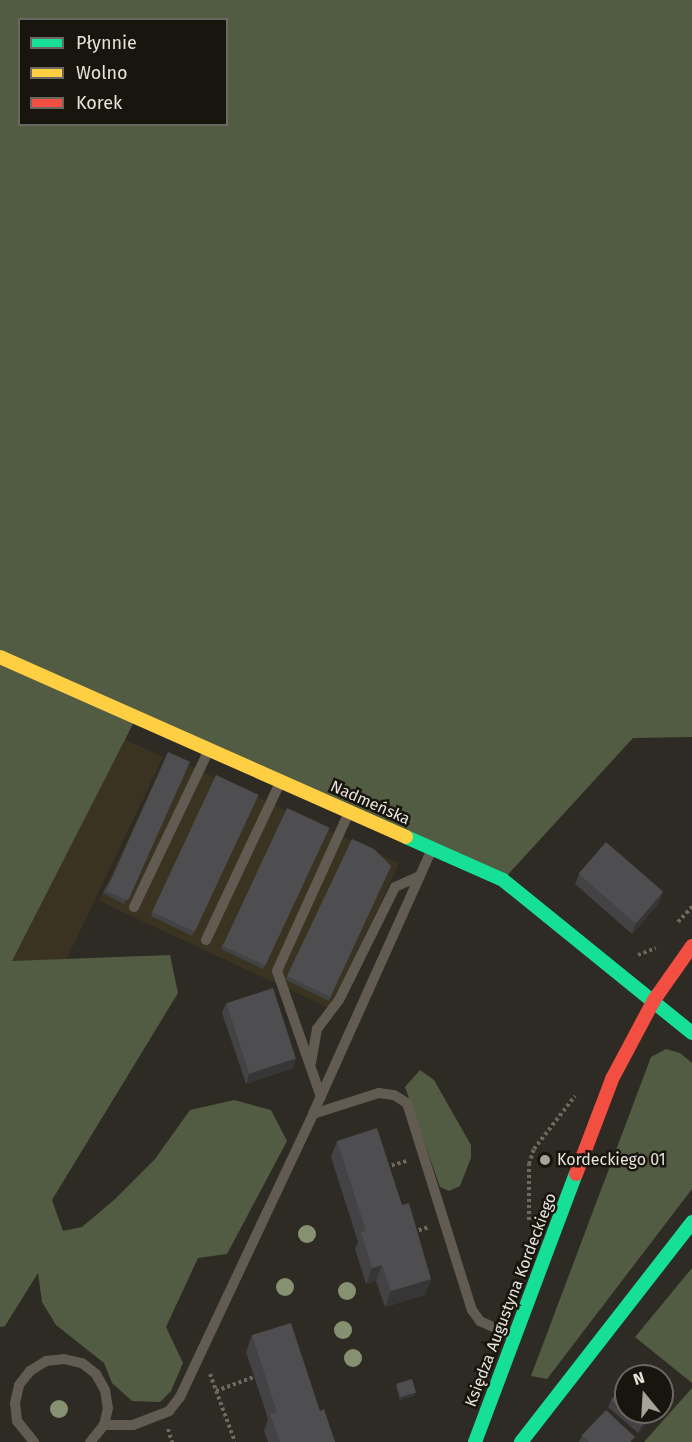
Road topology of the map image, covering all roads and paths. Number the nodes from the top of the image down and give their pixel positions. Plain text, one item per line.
1 (0, 657) edge
2 (209, 750) junction
3 (281, 782) junction
4 (349, 812) junction
5 (432, 849) junction
6 (420, 876) junction
7 (134, 906) dead end
8 (692, 907) edge
9 (672, 930) dead end
10 (206, 940) dead end
11 (662, 941) dead end
12 (692, 946) edge
13 (630, 953) dead end
14 (654, 1000) junction
15 (692, 1034) edge
16 (311, 1069) junction
17 (576, 1094) dead end
18 (321, 1097) junction
19 (313, 1114) junction
20 (414, 1159) dead end
21 (380, 1169) edge
22 (528, 1187) dead end
23 (692, 1222) edge
24 (435, 1225) dead end
25 (407, 1233) edge
26 (515, 1337) junction
27 (201, 1351) junction
28 (254, 1377) edge
29 (216, 1390) junction
30 (104, 1425) junction
31 (34, 1442) edge
32 (90, 1442) edge
33 (235, 1442) edge
34 (475, 1442) edge
35 (521, 1442) edge

1 - 2 street, Nadmeńska
2 - 3 street, Nadmeńska
2 - 7 lane
3 - 4 street, Nadmeńska
3 - 10 lane
4 - 5 street, Nadmeńska
4 - 16 lane
5 - 6 lane
5 - 14 street, Nadmeńska
6 - 16 lane
6 - 18 lane
8 - 9 path
11 - 13 path
12 - 14 street, Księdza Augustyna Kordeckiego
14 - 15 street, Nadmeńska
14 - 26 street, Księdza Augustyna Kordeckiego
16 - 18 lane
17 - 22 path
18 - 19 lane
19 - 26 lane
19 - 27 lane
20 - 21 path
23 - 35 street
24 - 25 path
26 - 34 street, Księdza Augustyna Kordeckiego
27 - 29 path
27 - 30 lane
28 - 29 path
29 - 33 path
30 - 31 lane
30 - 32 lane

